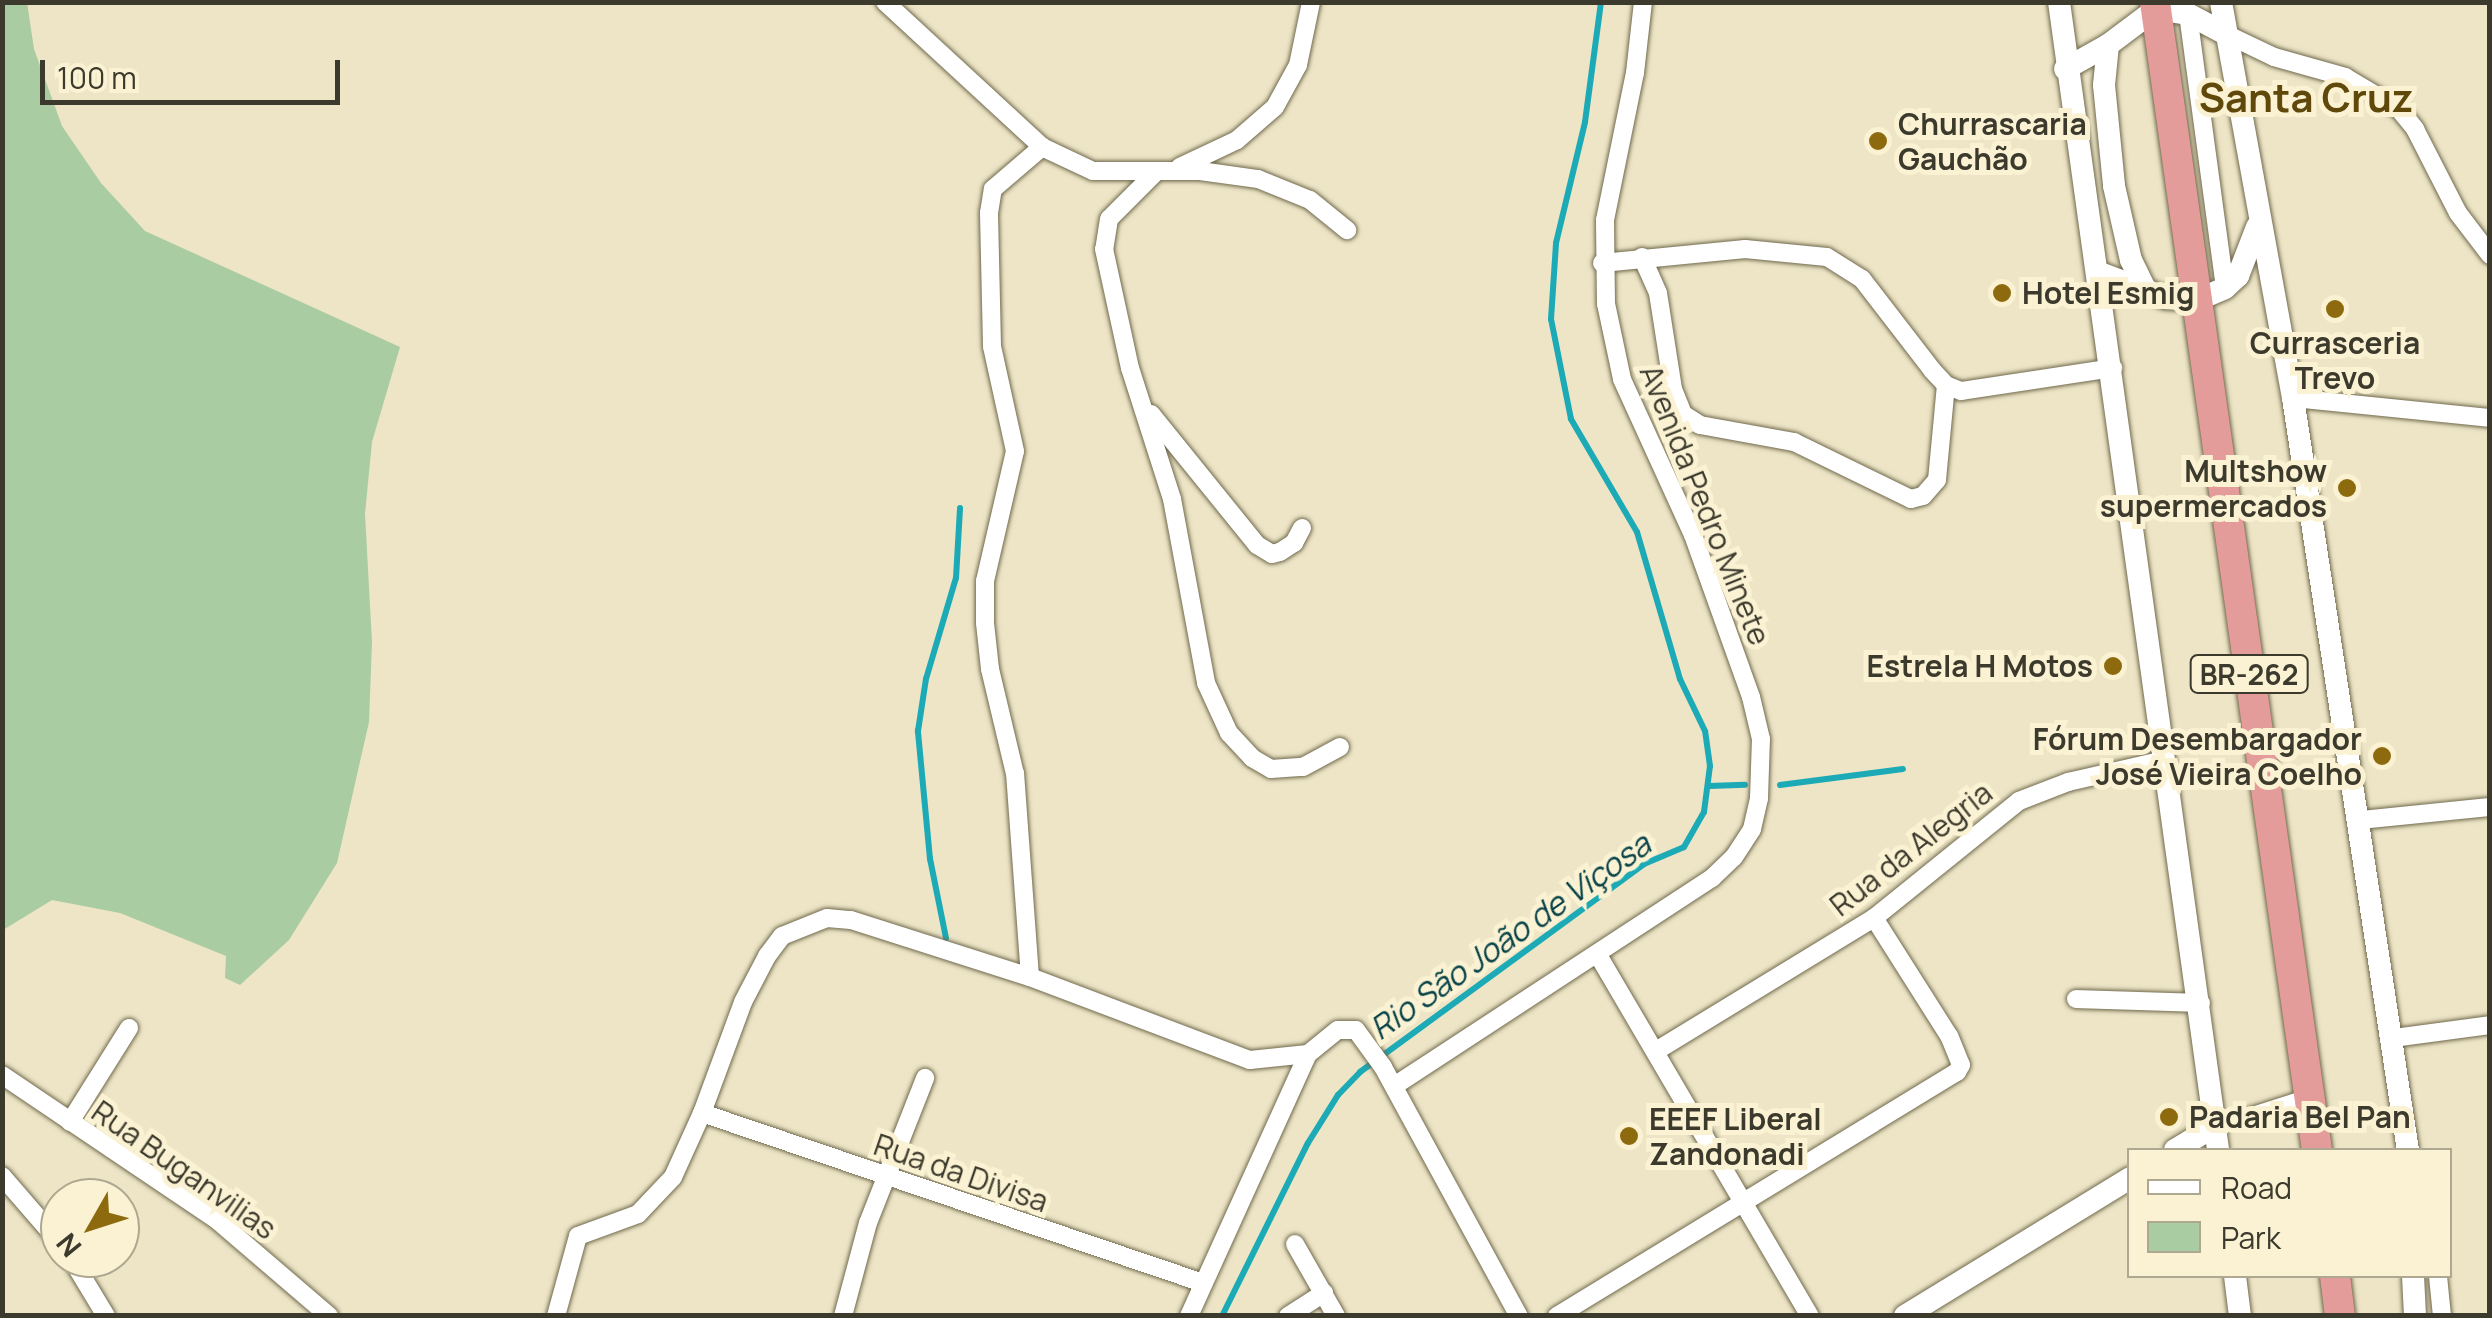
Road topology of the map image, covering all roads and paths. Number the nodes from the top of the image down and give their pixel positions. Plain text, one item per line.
1 (885, 2) edge
2 (1311, 2) edge
3 (1642, 2) edge
4 (2060, 2) edge
5 (2221, 2) edge
6 (2156, 6) edge
7 (2188, 14) junction
8 (2226, 34) junction
9 (2108, 45) junction
10 (2065, 69) junction
11 (1042, 147) junction
12 (1163, 171) junction
13 (2258, 224) junction
14 (1347, 230) dead end
15 (2490, 255) edge
16 (1642, 257) junction
17 (1602, 264) junction
18 (2100, 273) junction
19 (2146, 290) junction
20 (2211, 294) junction
21 (2113, 368) junction
22 (1946, 385) junction
23 (1138, 397) junction
24 (2293, 398) junction
25 (2490, 418) edge
26 (1302, 528) dead end
27 (1340, 747) dead end
28 (2165, 760) junction
29 (2490, 807) edge
30 (2361, 820) junction
31 (1874, 918) junction
32 (1598, 955) junction
33 (1030, 977) junction
34 (2076, 999) dead end
35 (2201, 1003) junction
36 (2490, 1025) edge
37 (129, 1028) dead end
38 (2394, 1038) junction
39 (1656, 1051) junction
40 (1308, 1054) junction
41 (2, 1075) edge
42 (925, 1078) dead end
43 (1394, 1086) junction
44 (2309, 1096) junction
45 (702, 1113) junction
46 (70, 1122) junction
47 (2215, 1126) junction
48 (2178, 1148) edge
49 (2218, 1148) edge
50 (2317, 1148) edge
51 (2408, 1148) edge
52 (2, 1176) edge
53 (885, 1176) junction
54 (2127, 1180) edge
55 (1744, 1202) junction
56 (40, 1221) edge
57 (1296, 1244) dead end
58 (83, 1278) edge
59 (2235, 1278) edge
60 (2335, 1278) edge
61 (2414, 1278) edge
62 (2438, 1278) edge
63 (1202, 1283) junction
64 (1324, 1293) junction
65 (106, 1316) edge
66 (329, 1316) edge
67 (556, 1316) edge
68 (843, 1316) edge
69 (1189, 1316) edge
70 (1288, 1316) edge
71 (1336, 1316) edge
72 (1520, 1316) edge
73 (1558, 1316) edge
74 (1810, 1316) edge
75 (1905, 1316) edge
76 (2240, 1316) edge
77 (2340, 1316) edge
78 (2415, 1316) edge
79 (2442, 1316) edge

1 - 11 street
2 - 12 street
3 - 17 street, Avenida Pedro Minete
4 - 10 street
5 - 8 street
6 - 7 street
6 - 9 street
6 - 20 highway, BR-262
7 - 8 street
7 - 20 street
8 - 13 street
8 - 15 street
9 - 10 street
9 - 19 street
10 - 18 street
11 - 12 street
11 - 33 street
12 - 14 street
12 - 23 street
13 - 20 street
13 - 24 street
16 - 17 street
16 - 22 street
16 - 22 street
17 - 32 street, Avenida Pedro Minete
18 - 19 street
18 - 21 street
19 - 20 street
20 - 44 highway, BR-262
21 - 22 street
21 - 28 street
23 - 26 street
23 - 27 street
24 - 25 street
24 - 30 street
28 - 31 street, Rua da Alegria
28 - 35 street
29 - 30 street
30 - 38 street
31 - 39 street, Rua da Alegria
31 - 55 street
32 - 39 street
32 - 43 street, Avenida Pedro Minete
33 - 40 street
33 - 45 street
34 - 35 street
35 - 47 street
36 - 38 street
37 - 46 street
38 - 51 street
39 - 55 street
40 - 43 street
40 - 63 street
41 - 46 street, Rua Buganvilias
42 - 53 street
43 - 72 street
44 - 47 street
44 - 50 highway, BR-262
45 - 53 street, Rua da Divisa
45 - 67 street
46 - 66 street, Rua Buganvilias
47 - 48 street
47 - 49 street
52 - 56 street
53 - 63 street, Rua da Divisa
53 - 68 street
54 - 75 street
55 - 73 street
55 - 74 street
57 - 64 street
58 - 65 street
59 - 76 street
60 - 77 highway
61 - 78 street
62 - 79 street
63 - 69 street
64 - 70 street
64 - 71 street

